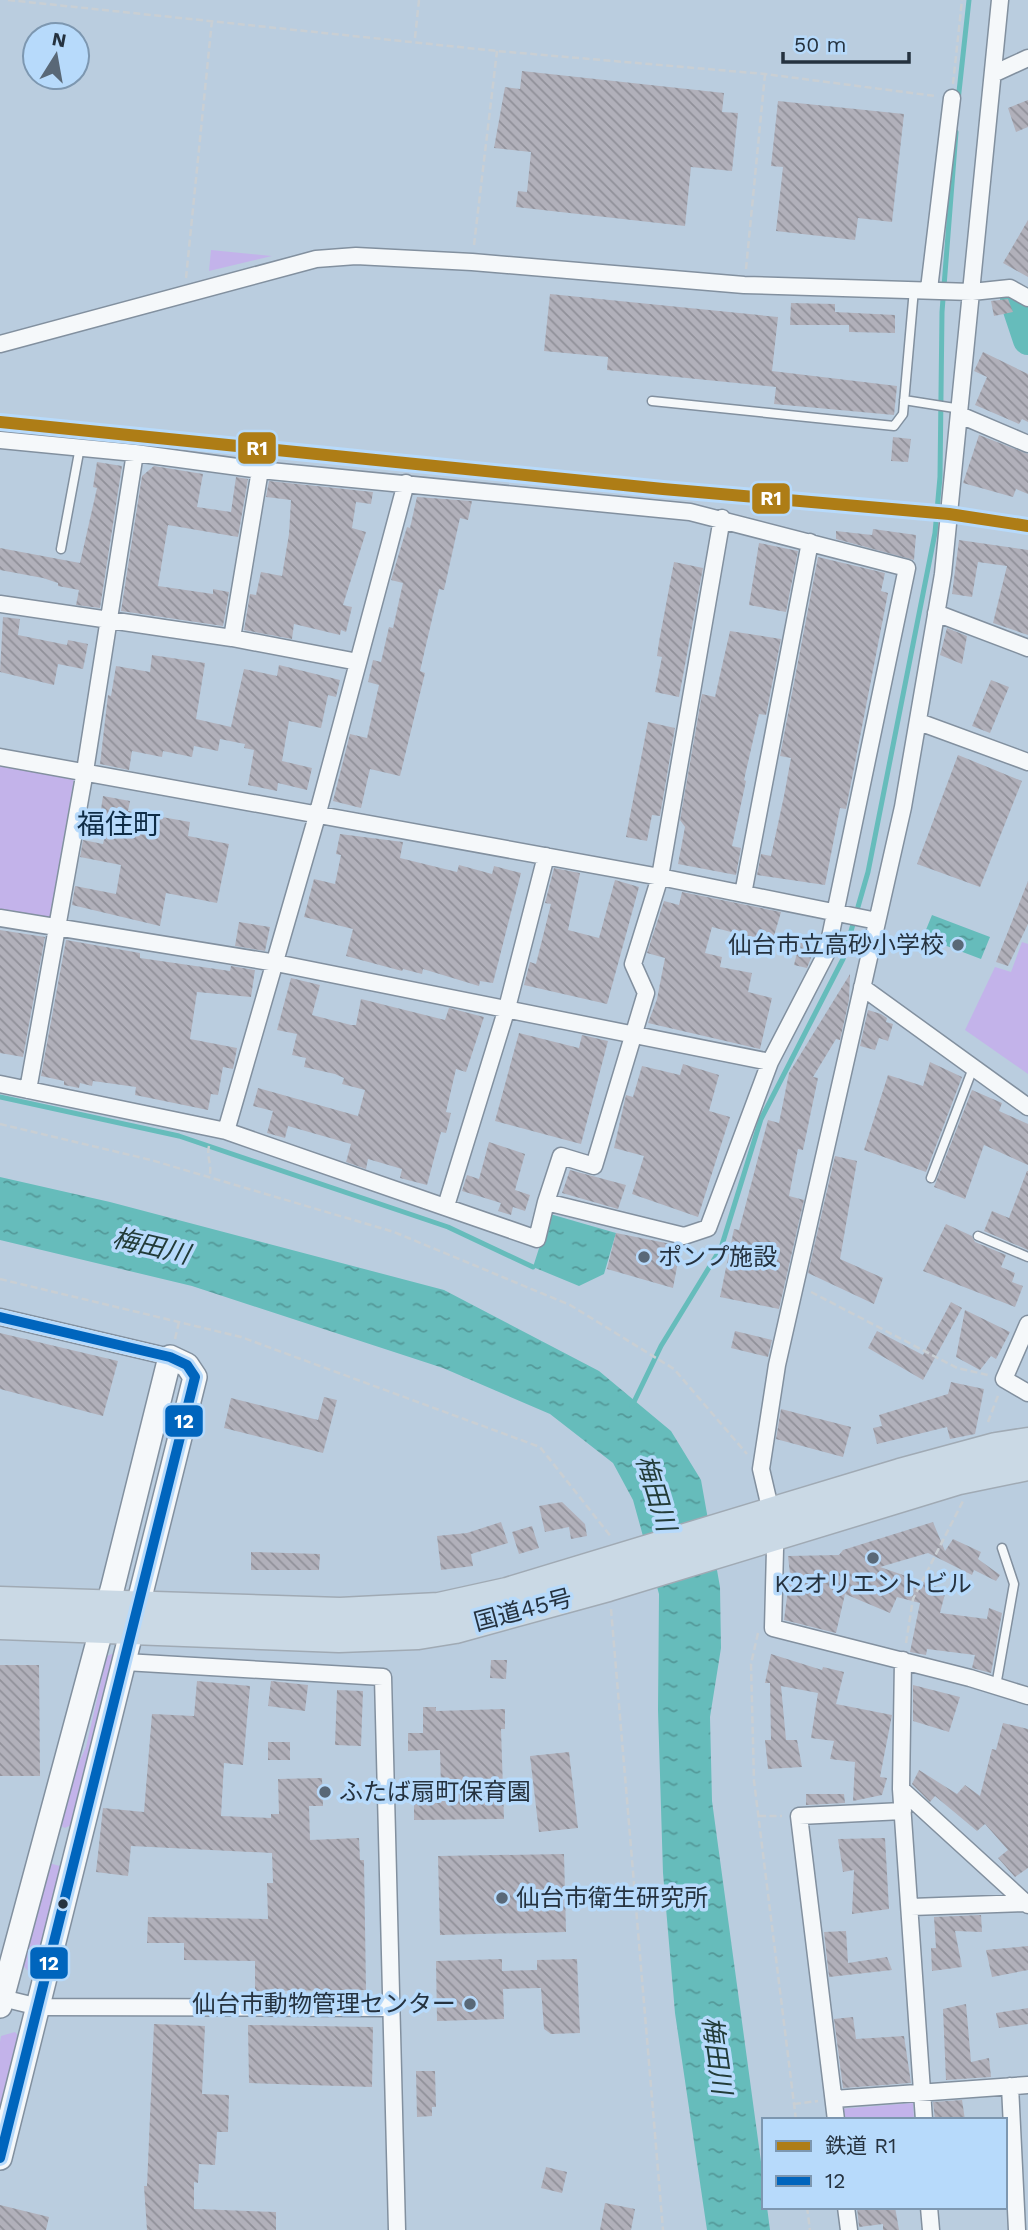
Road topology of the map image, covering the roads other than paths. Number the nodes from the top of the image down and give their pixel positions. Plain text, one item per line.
1 (1000, 0) edge
2 (1028, 58) edge
3 (993, 74) junction
4 (951, 98) road end
5 (925, 289) junction
6 (972, 292) junction
7 (1028, 298) edge
8 (0, 344) edge
9 (904, 400) junction
10 (652, 401) dead end
11 (960, 412) junction
12 (0, 440) edge
13 (1028, 444) edge
14 (80, 447) junction
15 (135, 453) junction
16 (260, 470) junction
17 (406, 483) junction
18 (722, 518) junction
19 (810, 541) junction
20 (61, 549) dead end
21 (0, 604) edge
22 (936, 614) junction
23 (107, 619) junction
24 (232, 638) junction
25 (1028, 648) edge
26 (358, 662) junction
27 (919, 722) junction
28 (0, 757) edge
29 (1028, 762) edge
30 (85, 771) junction
31 (317, 816) junction
32 (545, 856) junction
33 (660, 877) junction
34 (743, 894) junction
35 (840, 913) junction
36 (0, 918) edge
37 (872, 920) junction
38 (56, 927) junction
39 (276, 963) junction
40 (862, 987) junction
41 (507, 1007) junction
42 (636, 1034) junction
43 (770, 1062) junction
44 (973, 1068) junction
45 (0, 1084) edge
46 (28, 1090) junction
47 (1028, 1107) edge
48 (219, 1135) junction
49 (931, 1178) dead end
50 (547, 1202) junction
51 (446, 1206) junction
52 (978, 1236) dead end
53 (1028, 1257) edge
54 (0, 1317) edge
55 (1028, 1324) edge
56 (172, 1349) junction
57 (1028, 1393) edge
58 (1028, 1444) edge
59 (1028, 1465) edge
60 (762, 1526) junction
61 (1002, 1548) dead end
62 (0, 1602) edge
63 (104, 1616) junction
64 (134, 1617) junction
65 (0, 1624) edge
66 (904, 1660) junction
67 (125, 1662) junction
68 (996, 1686) junction
69 (1028, 1696) edge
70 (901, 1789) junction
71 (903, 1811) junction
72 (1027, 1904) edge
73 (911, 1907) junction
74 (1, 2002) edge
75 (39, 2007) junction
76 (392, 2008) junction
77 (1028, 2085) edge
78 (1010, 2087) junction
79 (922, 2091) junction
80 (834, 2099) junction
81 (836, 2118) edge
82 (924, 2118) edge
83 (0, 2158) edge
84 (846, 2209) edge
85 (929, 2209) edge
86 (397, 2230) edge
87 (849, 2230) edge
88 (931, 2230) edge
89 (1017, 2230) edge

1 - 3 street
2 - 3 street
3 - 6 street
4 - 5 street
5 - 6 street
5 - 8 street
5 - 9 lane
6 - 7 street
6 - 11 street
9 - 10 lane
9 - 11 lane
11 - 13 street
11 - 22 street
12 - 14 street
14 - 15 street
14 - 20 lane
15 - 16 street
15 - 23 street
16 - 17 street
16 - 24 street
17 - 18 street
17 - 26 street
18 - 19 street
18 - 33 street
19 - 34 street
19 - 35 street
21 - 23 street
22 - 25 street
22 - 27 street
23 - 24 street
23 - 30 street
24 - 26 street
26 - 31 street
27 - 29 street
27 - 37 street
28 - 30 street
30 - 31 street
30 - 38 street
31 - 32 street
31 - 39 street
32 - 33 street
32 - 41 street
33 - 34 street
33 - 42 street
34 - 35 street
35 - 37 street
35 - 43 street
36 - 38 street
37 - 40 street
38 - 39 street
38 - 46 street
39 - 41 street
39 - 48 street
40 - 44 street
40 - 60 street
41 - 42 street
41 - 51 street
42 - 43 street
42 - 50 street
43 - 50 street
44 - 47 street
44 - 49 lane
45 - 46 street
46 - 48 street
48 - 51 street
50 - 51 street
52 - 53 lane
54 - 56 street
55 - 57 street
56 - 63 street
56 - 64 street
58 - 60 highway, 国道45号
59 - 60 highway, 国道45号
60 - 64 highway, 国道45号
60 - 66 street
61 - 68 lane
62 - 63 highway, 国道45号
63 - 64 highway, 国道45号
63 - 65 highway, 国道45号
63 - 74 street
64 - 67 street
66 - 68 street
66 - 70 street
67 - 75 street
67 - 76 street
68 - 69 street
70 - 71 street
70 - 72 street
71 - 73 street
71 - 80 street
72 - 73 street
73 - 79 street
74 - 75 street
75 - 76 street
75 - 83 street
76 - 86 street
77 - 78 street
78 - 79 street
78 - 89 street
79 - 80 street
79 - 82 street
80 - 81 street
84 - 87 street
85 - 88 street

